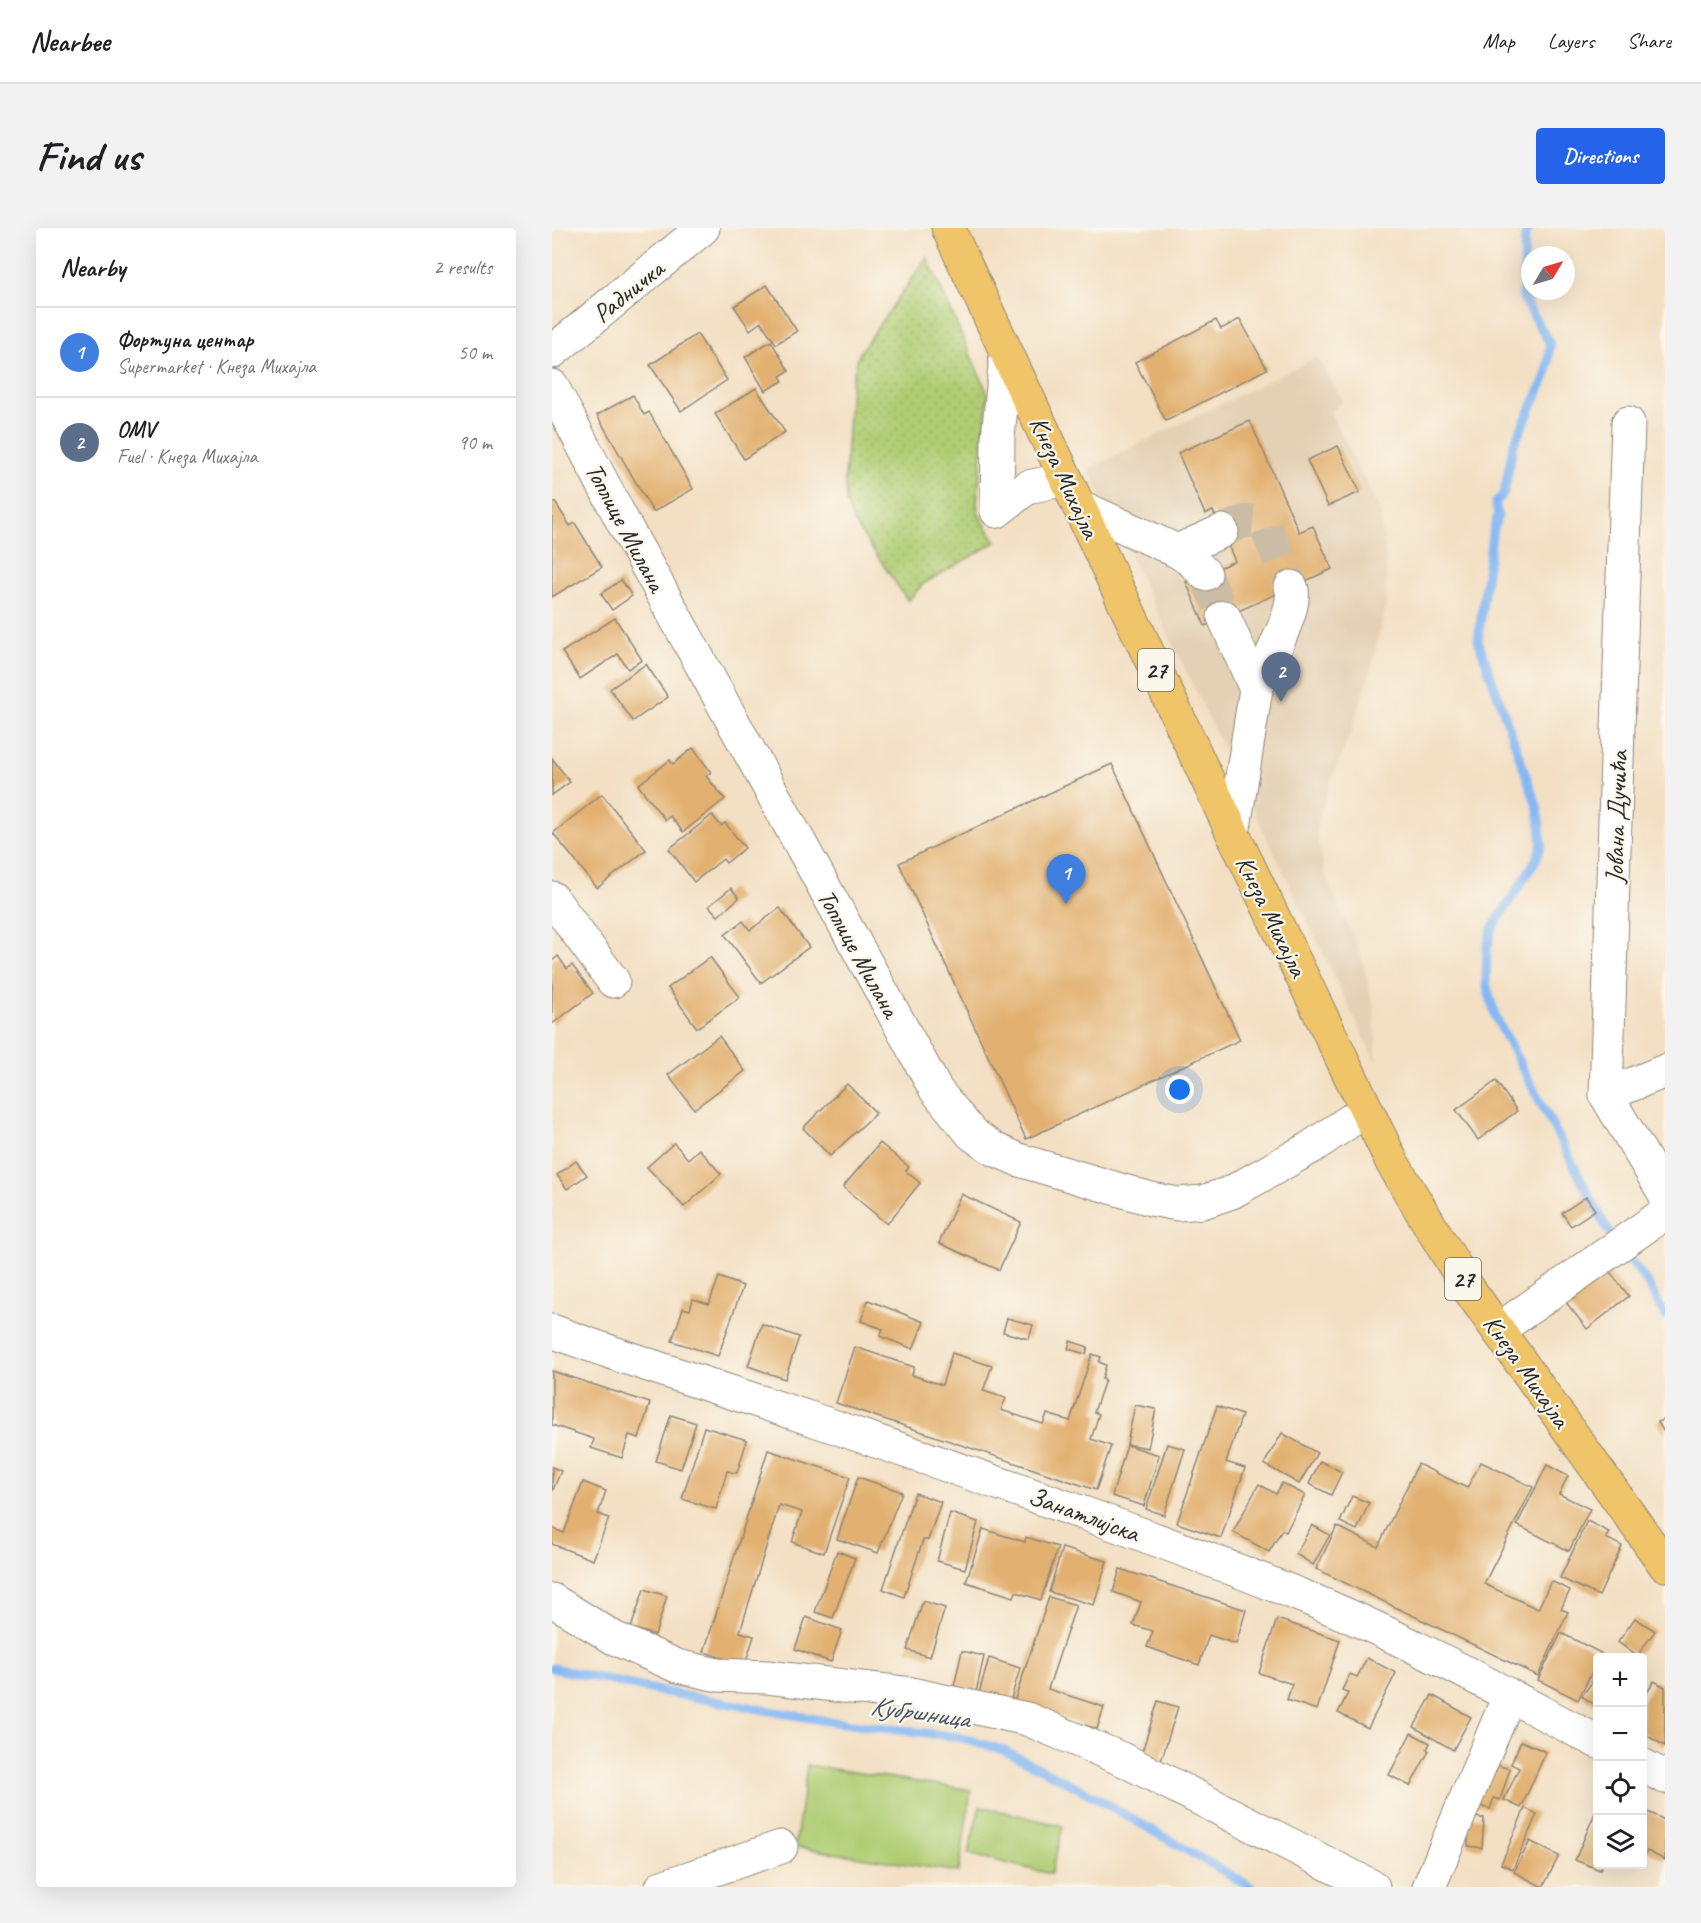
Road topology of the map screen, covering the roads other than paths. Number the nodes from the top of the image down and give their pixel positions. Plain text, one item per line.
1 (703, 228) edge
2 (948, 228) edge
3 (552, 352) edge
4 (1006, 355) junction
5 (552, 386) edge
6 (1629, 423) dead end
7 (1072, 492) junction
8 (1222, 531) tunnel mouth
9 (1177, 551) junction
10 (1205, 574) tunnel mouth
11 (1291, 587) tunnel mouth
12 (1224, 617) tunnel mouth
13 (1256, 689) junction
14 (1233, 834) junction
15 (552, 898) edge
16 (613, 981) dead end
17 (1665, 1071) edge
18 (1606, 1095) junction
19 (1366, 1110) junction
20 (1665, 1194) edge
21 (1655, 1220) edge
22 (1498, 1330) junction
23 (552, 1331) edge
24 (1665, 1565) edge
25 (552, 1600) edge
26 (1509, 1696) junction
27 (1593, 1739) edge
28 (1647, 1768) edge
29 (1665, 1777) edge
30 (781, 1847) dead end
31 (662, 1887) edge
32 (1373, 1887) edge
33 (1429, 1887) edge

1 - 3 street, Радничка
2 - 4 main road, Кнеза Михајла / 27
4 - 7 main road, Кнеза Михајла / 27
4 - 7 street
5 - 19 street, Топлице Милана
6 - 18 street, Јована Дучића
7 - 9 street
7 - 14 main road, Кнеза Михајла / 27
8 - 9 street
9 - 10 street
11 - 13 street
12 - 13 street
13 - 14 street
14 - 19 main road, Кнеза Михајла / 27
15 - 16 street
17 - 18 street
18 - 20 street
19 - 22 main road, Кнеза Михајла / 27
21 - 22 street
22 - 24 main road, Кнеза Михајла / 27
23 - 26 street, Занатлијска
25 - 32 street
26 - 27 street, Занатлијска
26 - 33 street
28 - 29 street
30 - 31 street

